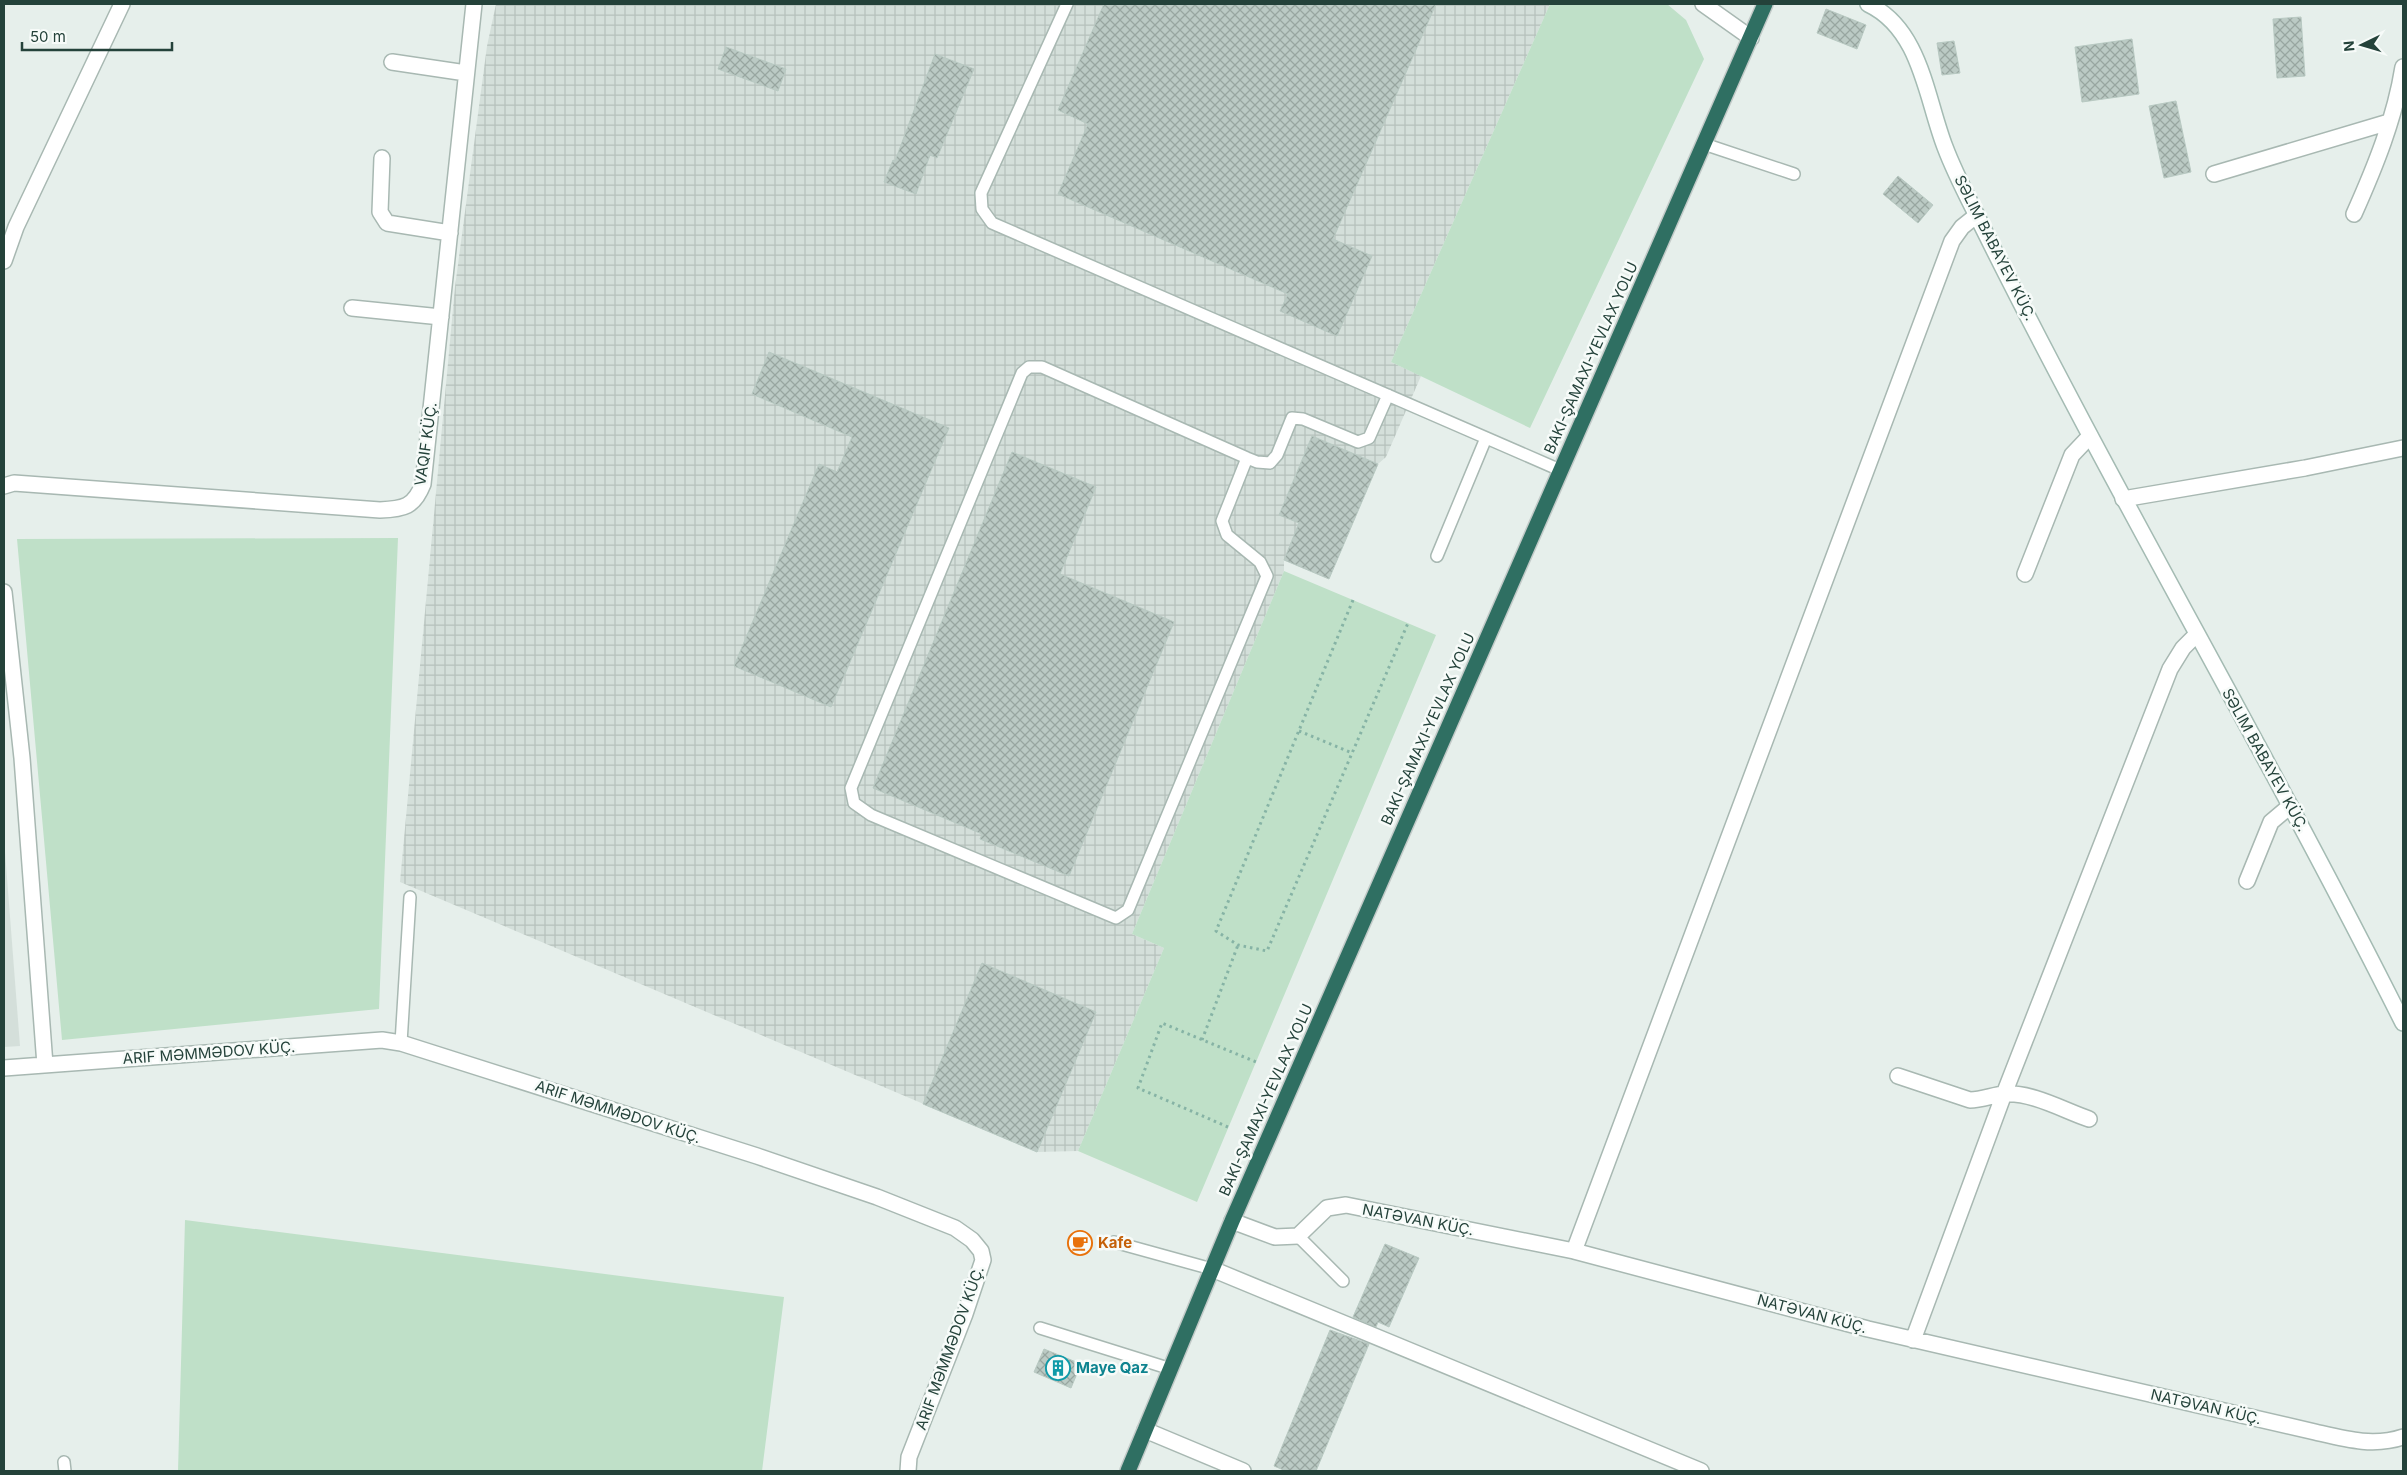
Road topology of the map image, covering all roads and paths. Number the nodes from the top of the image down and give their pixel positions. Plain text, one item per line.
1 (122, 4) edge
2 (474, 4) edge
3 (1067, 4) edge
4 (1703, 4) edge
5 (1765, 4) edge
6 (1868, 4) edge
7 (1751, 38) junction
8 (392, 62) dead end
9 (2403, 67) edge
10 (466, 73) junction
11 (2389, 122) junction
12 (1704, 144) junction
13 (382, 158) dead end
14 (1794, 174) dead end
15 (2214, 174) dead end
16 (2354, 214) dead end
17 (1977, 216) junction
18 (450, 234) junction
19 (4, 261) edge
20 (352, 308) dead end
21 (441, 318) junction
22 (1388, 395) junction
23 (2090, 436) junction
24 (1486, 438) junction
25 (2403, 448) edge
26 (1247, 458) junction
27 (1560, 470) junction
28 (4, 486) edge
29 (2123, 499) junction
30 (1437, 556) dead end
31 (2026, 574) dead end
32 (4, 592) edge
33 (1353, 600) dead end
34 (1408, 623) dead end
35 (2196, 635) junction
36 (1299, 731) junction
37 (1352, 753) junction
38 (2290, 806) junction
39 (2247, 881) dead end
40 (410, 897) dead end
41 (1238, 945) junction
42 (2403, 1023) edge
43 (1202, 1040) junction
44 (401, 1043) junction
45 (1256, 1062) dead end
46 (45, 1065) junction
47 (4, 1068) edge
48 (1898, 1076) dead end
49 (2004, 1094) junction
50 (2089, 1119) dead end
51 (1228, 1127) dead end
52 (1232, 1222) junction
53 (1298, 1236) junction
54 (1114, 1242) dead end
55 (1574, 1251) junction
56 (1212, 1269) junction
57 (1342, 1282) dead end
58 (1040, 1328) dead end
59 (1913, 1340) junction
60 (1171, 1369) junction
61 (1145, 1430) junction
62 (2403, 1437) edge
63 (908, 1471) edge
64 (1128, 1471) edge
65 (1243, 1471) edge
66 (1701, 1471) edge

1 - 19 street
2 - 10 street, VAQIF KÜÇ.
3 - 22 lane
4 - 7 street
5 - 7 highway
6 - 17 street, SƏLIM BABAYEV KÜÇ.
7 - 12 highway
8 - 10 street
9 - 11 street
10 - 18 street, VAQIF KÜÇ.
11 - 15 street
11 - 16 street
12 - 14 lane
12 - 27 highway
13 - 18 street
17 - 23 street, SƏLIM BABAYEV KÜÇ.
17 - 55 street
18 - 21 street, VAQIF KÜÇ.
20 - 21 street
21 - 28 street, VAQIF KÜÇ.
22 - 24 lane
22 - 26 lane
23 - 29 street, SƏLIM BABAYEV KÜÇ.
23 - 31 street
24 - 27 lane
24 - 30 lane
25 - 29 street
26 - 26 lane
27 - 52 highway
29 - 35 street, SƏLIM BABAYEV KÜÇ.
32 - 46 street
33 - 36 path
34 - 37 path
35 - 38 street, SƏLIM BABAYEV KÜÇ.
35 - 49 street
36 - 37 path
36 - 41 path
37 - 41 path
38 - 39 street
38 - 42 street, SƏLIM BABAYEV KÜÇ.
40 - 44 lane
41 - 43 path
43 - 45 path
43 - 51 path
44 - 46 street, ARIF MƏMMƏDOV KÜÇ.
44 - 63 street, ARIF MƏMMƏDOV KÜÇ.
46 - 47 street, ARIF MƏMMƏDOV KÜÇ.
48 - 49 street
49 - 50 street
49 - 59 street
52 - 53 street
52 - 56 highway
53 - 55 street, NATƏVAN KÜÇ.
53 - 57 lane
54 - 56 lane
55 - 59 street, NATƏVAN KÜÇ.
56 - 60 highway
56 - 66 street
58 - 60 lane
59 - 62 street, NATƏVAN KÜÇ.
60 - 61 highway
61 - 64 highway
61 - 65 street

